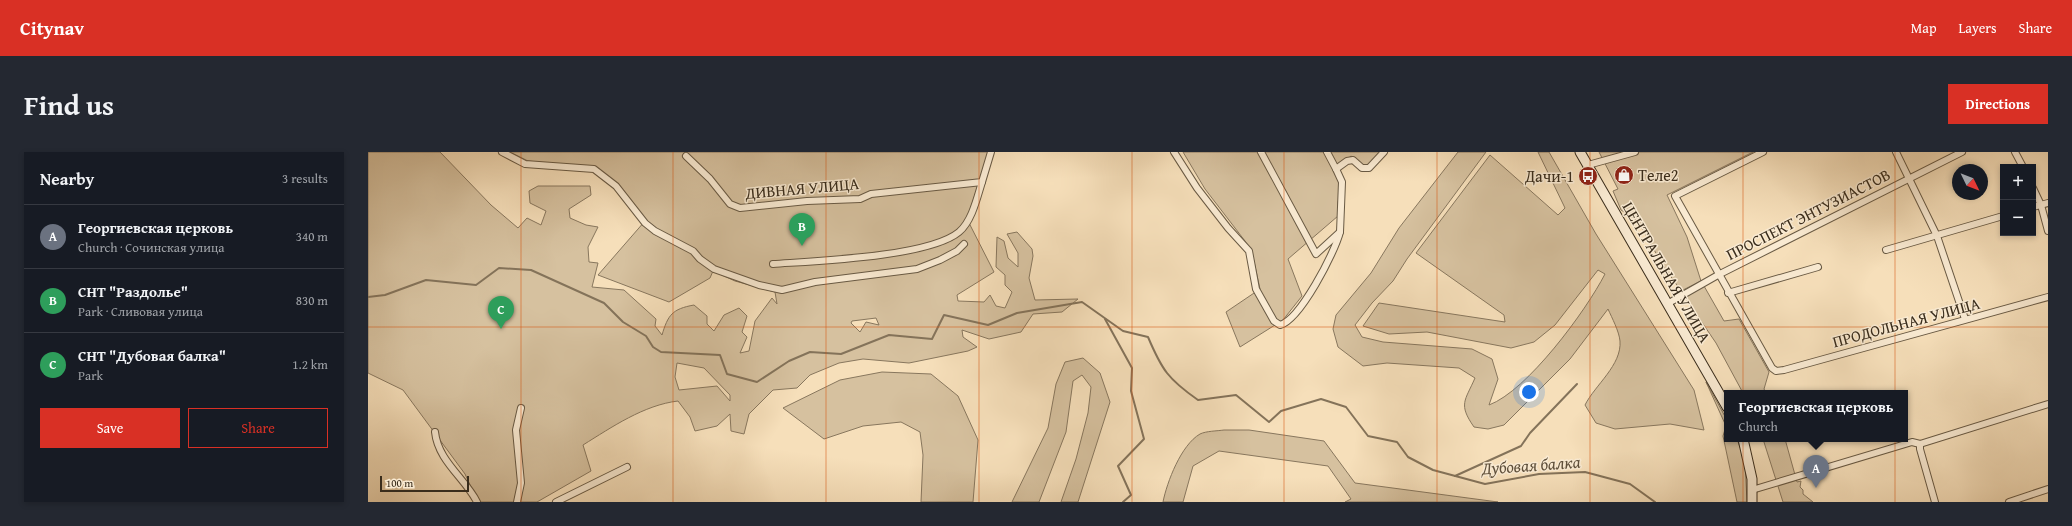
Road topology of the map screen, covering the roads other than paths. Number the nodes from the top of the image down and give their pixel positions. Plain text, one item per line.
1 (502, 152) edge
2 (991, 152) edge
3 (1174, 152) edge
4 (1261, 152) edge
5 (1327, 152) edge
6 (1384, 152) edge
7 (1580, 152) edge
8 (1635, 152) edge
9 (1762, 152) edge
10 (1896, 152) edge
11 (1962, 152) edge
12 (2015, 152) edge
13 (686, 156) dead end
14 (2021, 164) edge
15 (1588, 165) junction
16 (1336, 169) junction
17 (1908, 178) junction
18 (982, 182) junction
19 (2036, 194) edge
20 (2048, 203) edge
21 (2041, 205) junction
22 (2036, 206) edge
23 (2000, 217) edge
24 (2048, 231) edge
25 (1340, 232) junction
26 (1937, 236) junction
27 (964, 244) dead end
28 (1886, 250) dead end
29 (773, 264) dead end
30 (1818, 267) dead end
31 (1718, 275) junction
32 (1728, 293) junction
33 (2048, 297) edge
34 (1667, 304) junction
35 (1965, 320) junction
36 (1724, 402) edge
37 (2048, 404) edge
38 (521, 408) dead end
39 (435, 432) dead end
40 (1744, 442) edge
41 (1920, 444) junction
42 (626, 467) dead end
43 (2048, 489) edge
44 (1752, 490) junction
45 (477, 502) edge
46 (517, 502) edge
47 (556, 502) edge
48 (1752, 502) edge
49 (1935, 502) edge
50 (2009, 502) edge

1 - 27 street
2 - 18 street
3 - 25 street
4 - 25 street
5 - 16 street
6 - 16 street
7 - 15 street, ЦЕНТРАЛЬНАЯ УЛИЦА
8 - 15 street
9 - 31 street
10 - 17 street
11 - 17 street, ПРОСПЕКТ ЭНТУЗИАСТОВ
12 - 14 street
13 - 18 street, ДИВНАЯ УЛИЦА
15 - 34 street, ЦЕНТРАЛЬНАЯ УЛИЦА
16 - 25 street
17 - 26 street
17 - 31 street, ПРОСПЕКТ ЭНТУЗИАСТОВ
18 - 29 street
19 - 21 street
20 - 21 street
21 - 22 street
21 - 24 street
23 - 26 street
26 - 28 street
26 - 35 street
30 - 32 street
31 - 32 street
31 - 34 street, ПРОСПЕКТ ЭНТУЗИАСТОВ
32 - 35 street, ПРОДОЛЬНАЯ УЛИЦА
33 - 35 street, ПРОДОЛЬНАЯ УЛИЦА
34 - 36 street, ЦЕНТРАЛЬНАЯ УЛИЦА
37 - 41 street
38 - 46 street
39 - 45 street
40 - 44 street
41 - 44 street
41 - 49 street
42 - 47 street
43 - 50 street
44 - 48 street

